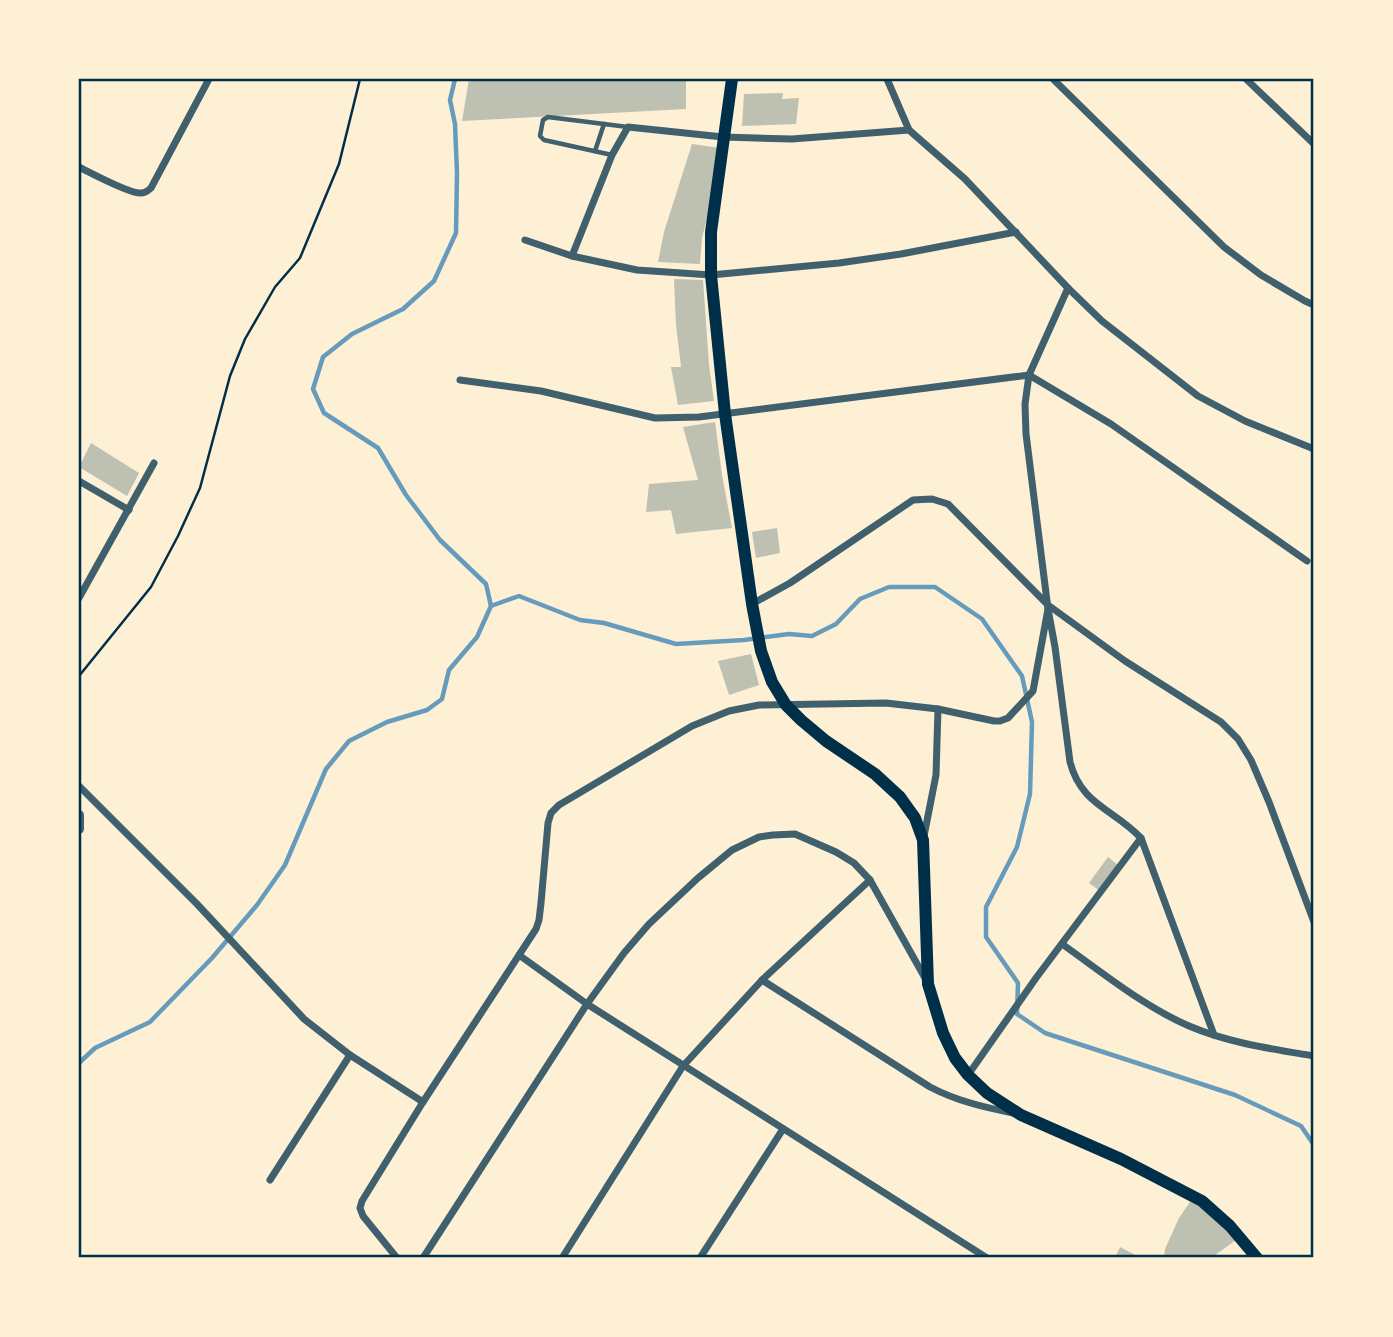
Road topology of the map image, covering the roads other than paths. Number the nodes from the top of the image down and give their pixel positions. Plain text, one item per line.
1 (209, 79) edge
2 (732, 79) edge
3 (887, 79) edge
4 (1053, 79) edge
5 (1246, 79) edge
6 (604, 124) junction
7 (628, 127) junction
8 (909, 130) junction
9 (723, 137) junction
10 (1314, 144) edge
11 (596, 151) junction
12 (612, 155) junction
13 (79, 167) edge
14 (1016, 232) junction
15 (525, 240) dead end
16 (572, 256) junction
17 (711, 275) junction
18 (1068, 288) junction
19 (1314, 305) edge
20 (1029, 376) junction
21 (460, 380) dead end
22 (725, 414) junction
23 (1314, 449) edge
24 (154, 463) dead end
25 (79, 481) edge
26 (129, 510) junction
27 (1307, 561) dead end
28 (79, 598) edge
29 (753, 607) junction
30 (1048, 607) junction
31 (786, 705) junction
32 (938, 709) junction
33 (79, 786) edge
34 (79, 815) edge
35 (79, 830) edge
36 (1141, 838) junction
37 (923, 840) junction
38 (870, 880) junction
39 (1314, 922) edge
40 (1062, 944) junction
41 (519, 955) junction
42 (762, 980) junction
43 (928, 984) junction
44 (587, 1004) junction
45 (1214, 1035) junction
46 (350, 1055) junction
47 (1314, 1056) edge
48 (683, 1066) junction
49 (968, 1075) junction
50 (423, 1102) junction
51 (1021, 1115) junction
52 (783, 1129) junction
53 (270, 1180) dead end
54 (397, 1258) edge
55 (423, 1258) edge
56 (562, 1258) edge
57 (700, 1258) edge
58 (987, 1258) edge
59 (1257, 1258) edge

1 - 13 street
2 - 9 main road
3 - 8 street
4 - 19 street
5 - 10 street
6 - 7 lane
6 - 11 lane
6 - 11 lane
7 - 9 street
7 - 12 street
8 - 9 street
8 - 14 street
9 - 17 main road
11 - 12 lane
12 - 16 street
14 - 17 street
14 - 18 street
15 - 16 street
16 - 17 street
17 - 22 main road
18 - 20 street
18 - 23 street
20 - 22 street
20 - 27 street
20 - 30 street
21 - 22 street
22 - 29 main road
24 - 26 street
25 - 26 street
26 - 28 street
29 - 30 street
29 - 31 main road
30 - 32 street
30 - 36 street
30 - 39 street
31 - 32 street
31 - 37 main road
31 - 41 street
32 - 37 street
33 - 46 street
34 - 35 street
36 - 40 street
36 - 45 street
37 - 43 main road
38 - 42 street
38 - 43 street
38 - 44 street
40 - 45 street
40 - 49 street
41 - 44 street
41 - 50 street
42 - 48 street
42 - 51 street
43 - 49 main road
44 - 48 street
44 - 55 street
45 - 47 street
46 - 50 street
46 - 53 street
48 - 52 street
48 - 56 street
49 - 51 main road
50 - 54 street
51 - 59 main road
52 - 57 street
52 - 58 street

